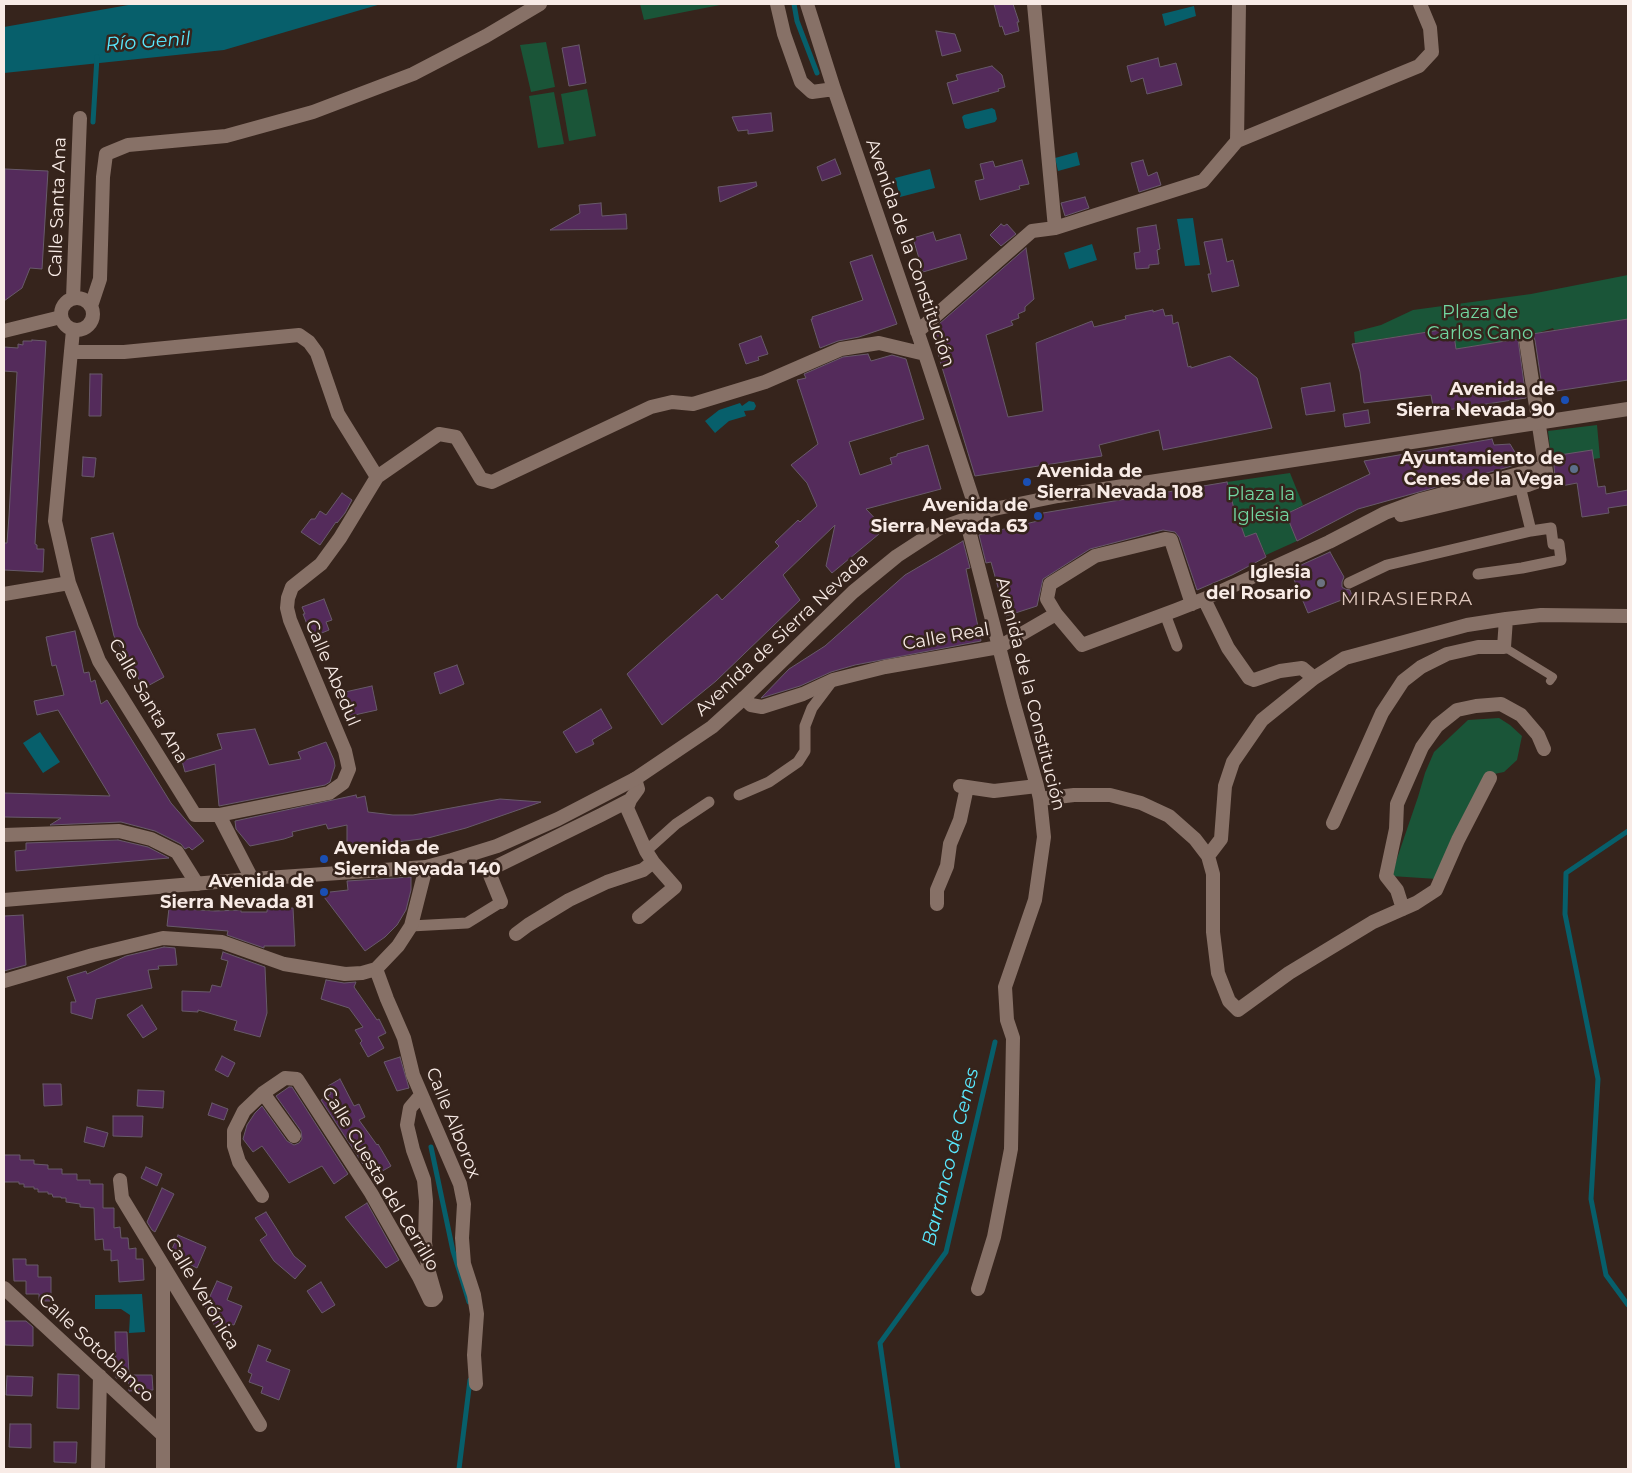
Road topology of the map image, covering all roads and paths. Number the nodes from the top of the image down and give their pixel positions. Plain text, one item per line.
1 (540, 4) edge
2 (777, 4) edge
3 (807, 4) edge
4 (1034, 4) edge
5 (1240, 4) edge
6 (1420, 4) edge
7 (834, 89) junction
8 (80, 118) dead end
9 (1237, 141) junction
10 (1055, 228) junction
11 (73, 298) junction
12 (91, 306) junction
13 (61, 317) junction
14 (73, 330) junction
15 (4, 332) edge
16 (917, 332) junction
17 (1526, 341) dead end
18 (72, 352) junction
19 (925, 354) junction
20 (1628, 409) edge
21 (1540, 422) junction
22 (1545, 467) junction
23 (377, 476) junction
24 (1520, 486) junction
25 (1385, 513) junction
26 (972, 517) junction
27 (1531, 531) junction
28 (1478, 574) dead end
29 (69, 583) junction
30 (1349, 583) dead end
31 (4, 594) edge
32 (1198, 601) junction
33 (1056, 614) junction
34 (1165, 614) junction
35 (1628, 616) edge
36 (1506, 618) junction
37 (1177, 646) dead end
38 (999, 647) junction
39 (1504, 647) junction
40 (1314, 678) junction
41 (833, 680) junction
42 (1550, 681) dead end
43 (744, 698) junction
44 (1544, 749) dead end
45 (1490, 778) dead end
46 (635, 779) junction
47 (1039, 793) junction
48 (739, 795) dead end
49 (630, 800) junction
50 (709, 802) dead end
51 (219, 815) junction
52 (1333, 823) dead end
53 (4, 835) edge
54 (1208, 856) junction
55 (649, 857) junction
56 (426, 867) junction
57 (252, 879) junction
58 (197, 884) junction
59 (4, 900) edge
60 (501, 902) joint
61 (937, 904) dead end
62 (1403, 909) junction
63 (639, 917) dead end
64 (411, 926) junction
65 (516, 934) dead end
66 (376, 969) junction
67 (4, 981) edge
68 (263, 1093) junction
69 (421, 1095) junction
70 (294, 1136) dead end
71 (120, 1180) dead end
72 (262, 1196) dead end
73 (163, 1267) junction
74 (4, 1288) edge
75 (978, 1289) dead end
76 (100, 1376) junction
77 (476, 1384) dead end
78 (260, 1425) dead end
79 (163, 1435) junction
80 (98, 1469) edge
81 (163, 1469) edge

1 - 12 street
2 - 7 street
3 - 7 street, Avenida de la Constitución
4 - 10 street
5 - 9 street
6 - 9 street
7 - 16 street, Avenida de la Constitución
8 - 11 street, Calle Santa Ana
9 - 10 street
10 - 16 street
11 - 12 street, Calle Santa Ana
11 - 13 street, Calle Santa Ana
12 - 14 street
13 - 14 street
13 - 15 street
14 - 18 street, Calle Santa Ana
16 - 19 street, Avenida de la Constitución
17 - 21 street
18 - 23 street
18 - 29 street, Calle Santa Ana
19 - 23 street
19 - 26 street, Avenida de la Constitución
20 - 21 street, Avenida de Sierra Nevada
21 - 22 street
21 - 26 street, Avenida de Sierra Nevada
22 - 24 street
22 - 25 street
23 - 51 street, Calle Abedul
24 - 25 street
24 - 27 street
25 - 32 street
26 - 38 street, Avenida de la Constitución
26 - 43 street, Avenida de Sierra Nevada
27 - 28 street
27 - 30 street
29 - 31 street
29 - 51 street, Calle Santa Ana
32 - 33 street
32 - 34 street
32 - 40 street
33 - 34 street
33 - 38 street, Calle Real
34 - 37 street
35 - 36 street
36 - 39 street
36 - 40 street
38 - 41 street, Calle Real
38 - 47 street, Avenida de la Constitución
39 - 42 lane
39 - 52 street
40 - 54 street
41 - 43 street, Calle Real
41 - 48 street
43 - 46 street, Avenida de Sierra Nevada
44 - 62 street
45 - 62 street
46 - 49 street
46 - 56 street, Avenida de Sierra Nevada
47 - 54 street
47 - 61 street
47 - 75 street, Avenida de la Constitución
49 - 55 street
49 - 60 street
50 - 55 street
51 - 57 street
53 - 58 street
54 - 62 street
55 - 63 street
55 - 65 street
56 - 57 street, Avenida de Sierra Nevada
56 - 64 street
57 - 58 street, Avenida de Sierra Nevada
58 - 59 street, Avenida de Sierra Nevada
60 - 64 street
64 - 66 street
66 - 67 street
66 - 69 street, Calle Alborox
68 - 69 street, Calle Cuesta del Cerrillo
68 - 70 street
68 - 72 street, Calle Cuesta del Cerrillo
69 - 77 street, Calle Alborox
71 - 73 street, Calle Verónica
73 - 78 street, Calle Verónica
73 - 79 street
74 - 76 street, Calle Sotoblanco
76 - 79 street, Calle Sotoblanco
76 - 80 street
79 - 81 street

